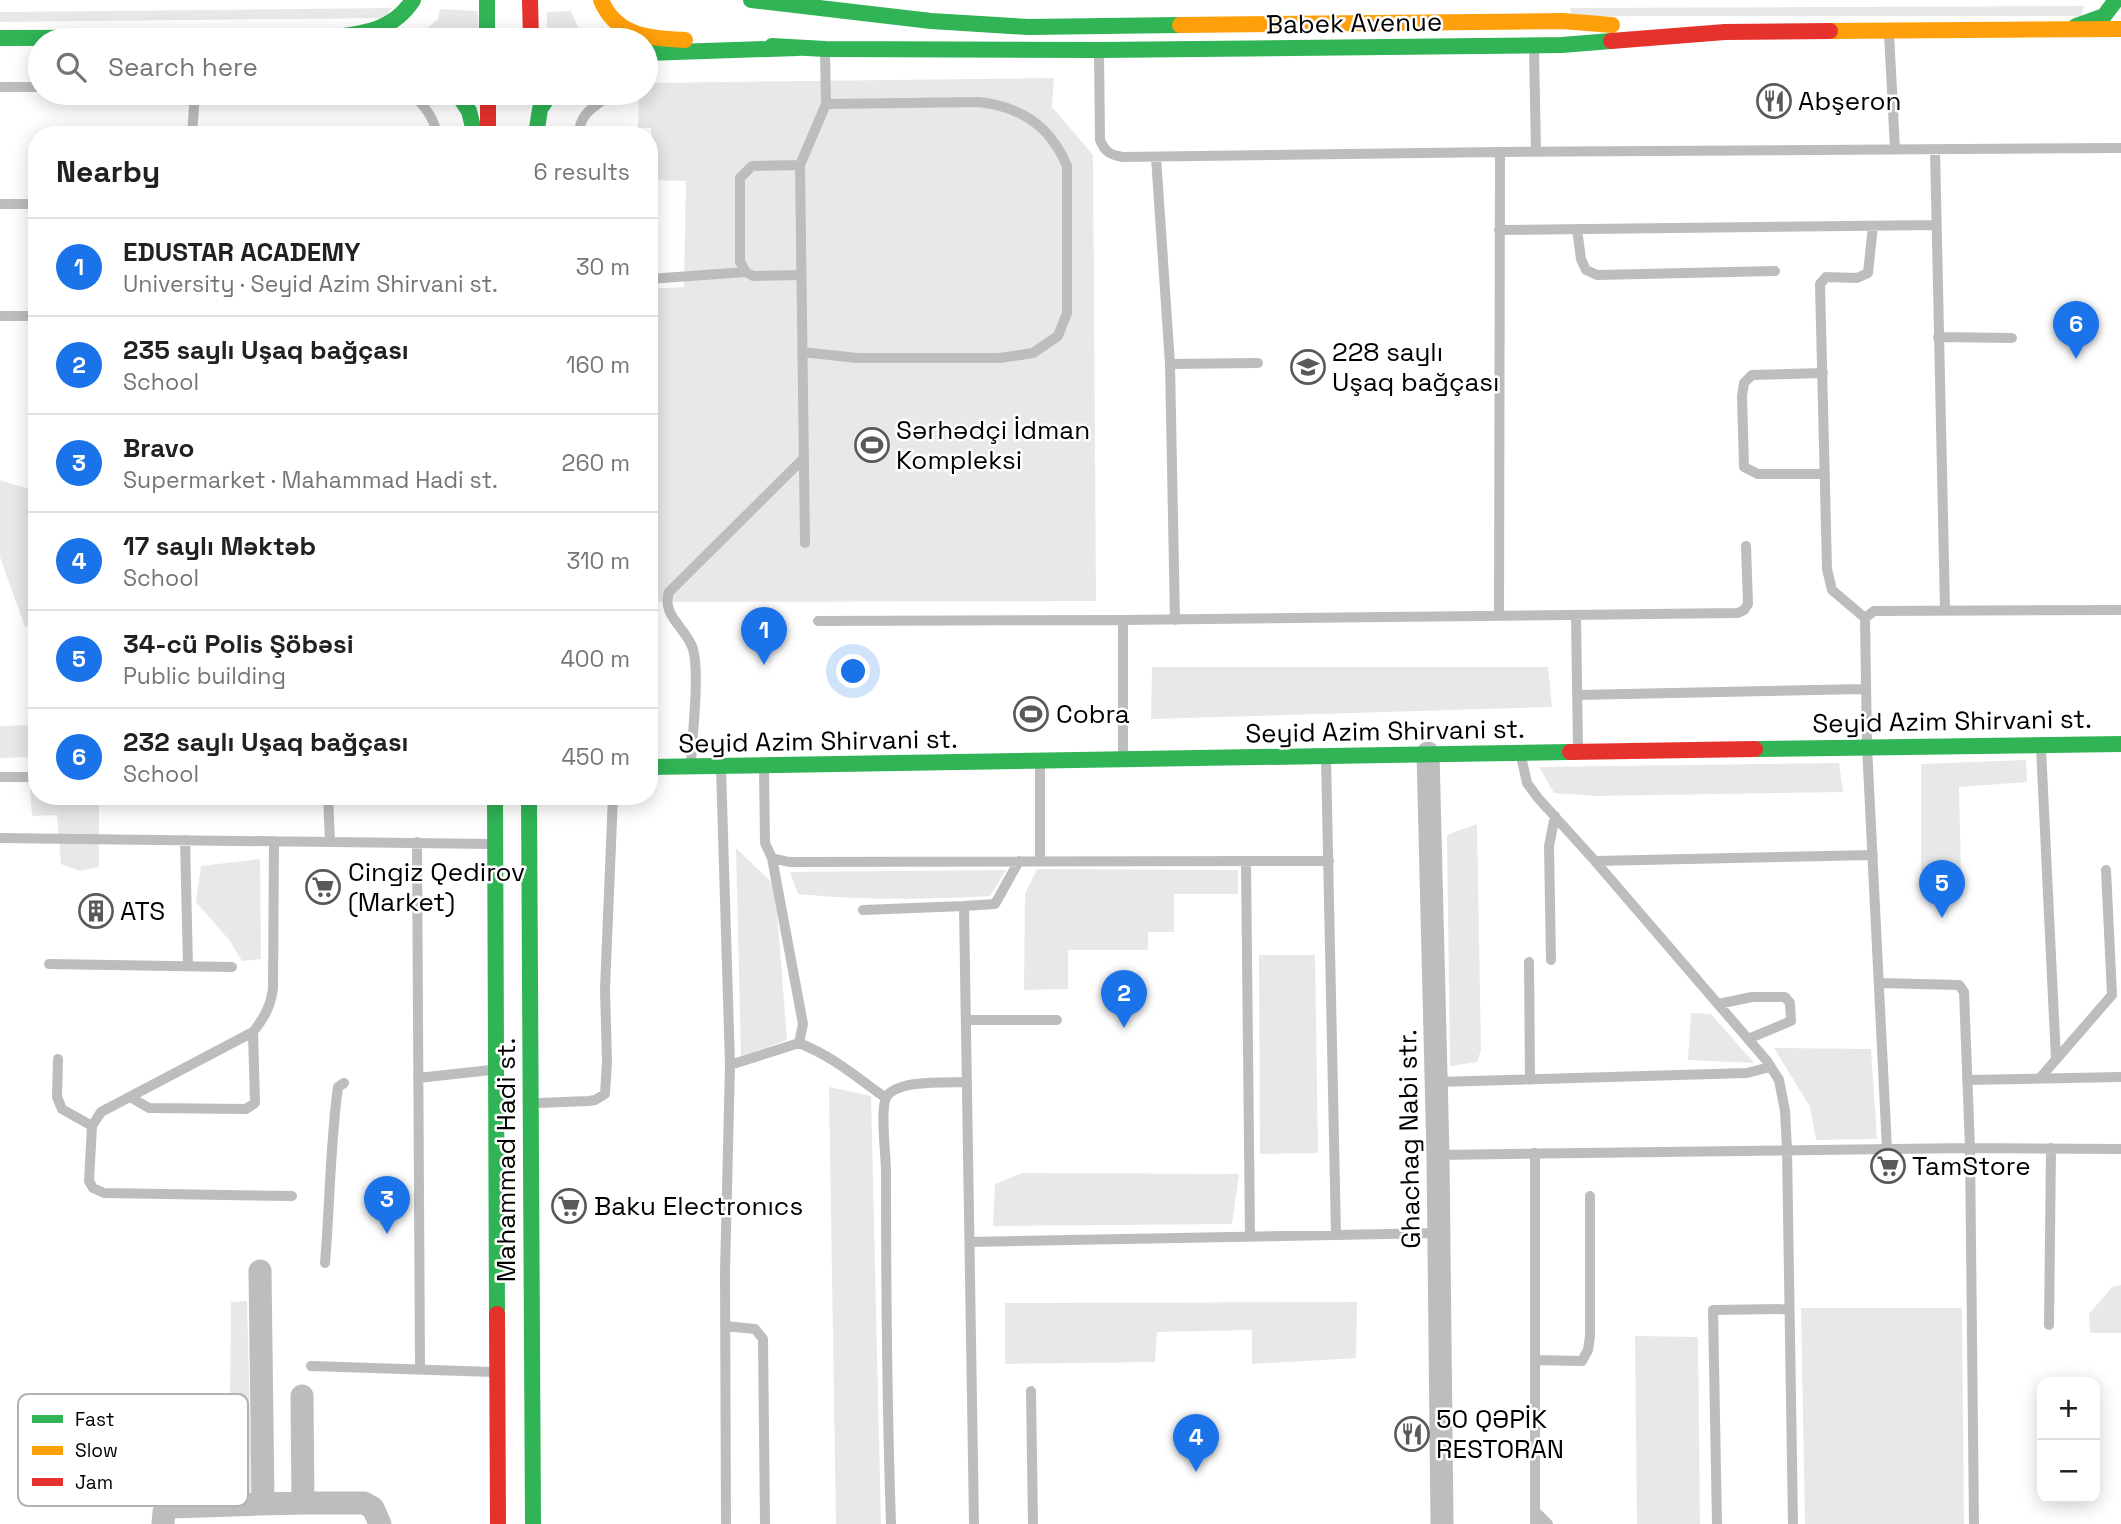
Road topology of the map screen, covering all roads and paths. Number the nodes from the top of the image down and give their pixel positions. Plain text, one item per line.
1 (413, 0) edge
2 (487, 0) edge
3 (518, 0) edge
4 (530, 0) edge
5 (601, 0) edge
6 (751, 0) edge
7 (2116, 0) edge
8 (384, 28) edge
9 (488, 28) edge
10 (522, 28) edge
11 (525, 28) edge
12 (622, 28) edge
13 (2121, 29) edge
14 (2047, 30) junction
15 (1889, 31) junction
16 (1725, 32) junction
17 (658, 36) edge
18 (0, 38) edge
19 (28, 38) edge
20 (1534, 45) junction
21 (798, 48) junction
22 (825, 49) junction
23 (1100, 50) junction
24 (658, 56) edge
25 (0, 88) edge
26 (28, 88) edge
27 (826, 104) junction
28 (194, 105) edge
29 (422, 105) edge
30 (465, 105) edge
31 (488, 105) edge
32 (534, 105) edge
33 (543, 105) edge
34 (597, 105) edge
35 (193, 126) edge
36 (436, 126) edge
37 (473, 126) edge
38 (488, 126) edge
39 (535, 126) edge
40 (537, 126) edge
41 (579, 126) edge
42 (2121, 148) edge
43 (1895, 149) junction
44 (1935, 149) junction
45 (1500, 152) junction
46 (1536, 152) junction
47 (1156, 157) junction
48 (800, 164) junction
49 (0, 204) edge
50 (28, 204) edge
51 (1935, 225) junction
52 (1873, 226) junction
53 (1577, 229) junction
54 (1499, 230) junction
55 (1775, 271) dead end
56 (746, 272) junction
57 (800, 275) junction
58 (658, 278) edge
59 (0, 316) edge
60 (28, 316) edge
61 (1938, 337) junction
62 (2012, 338) dead end
63 (802, 352) junction
64 (1258, 363) dead end
65 (1170, 364) junction
66 (1823, 373) junction
67 (804, 458) junction
68 (1825, 474) junction
69 (805, 543) dead end
70 (1746, 546) dead end
71 (1945, 609) junction
72 (2121, 610) edge
73 (1499, 615) junction
74 (1576, 616) junction
75 (1865, 618) junction
76 (1123, 620) junction
77 (1175, 620) junction
78 (818, 621) dead end
79 (1865, 689) junction
80 (1577, 695) junction
81 (2121, 744) edge
82 (2041, 745) junction
83 (1867, 746) junction
84 (1578, 751) junction
85 (1429, 753) junction
86 (1521, 753) junction
87 (1326, 756) junction
88 (1123, 761) junction
89 (1040, 762) junction
90 (721, 766) junction
91 (764, 766) junction
92 (658, 767) edge
93 (691, 767) junction
94 (28, 777) edge
95 (0, 778) edge
96 (326, 805) edge
97 (498, 805) edge
98 (525, 805) edge
99 (613, 805) edge
100 (1555, 816) junction
101 (0, 838) edge
102 (185, 840) junction
103 (274, 841) junction
104 (330, 841) junction
105 (417, 842) junction
106 (512, 842) junction
107 (1873, 855) junction
108 (772, 858) junction
109 (1040, 860) junction
110 (1019, 861) junction
111 (1328, 861) junction
112 (1595, 861) junction
113 (1246, 863) junction
114 (2106, 870) dead end
115 (964, 906) junction
116 (863, 910) dead end
117 (1551, 960) dead end
118 (1529, 962) dead end
119 (49, 964) dead end
120 (188, 966) junction
121 (232, 967) dead end
122 (1879, 983) junction
123 (2117, 993) edge
124 (1718, 1004) junction
125 (966, 1020) junction
126 (1057, 1020) dead end
127 (253, 1032) junction
128 (1748, 1039) junction
129 (799, 1043) junction
130 (58, 1059) dead end
131 (2056, 1060) junction
132 (730, 1065) junction
133 (1770, 1067) junction
134 (497, 1069) junction
135 (2121, 1077) edge
136 (418, 1078) junction
137 (2040, 1079) junction
138 (1530, 1080) junction
139 (1967, 1080) junction
140 (967, 1082) junction
141 (1436, 1082) junction
142 (344, 1083) dead end
143 (130, 1097) junction
144 (886, 1098) junction
145 (530, 1104) junction
146 (92, 1126) junction
147 (1970, 1148) junction
148 (1887, 1149) junction
149 (2051, 1149) junction
150 (2121, 1149) edge
151 (1787, 1150) junction
152 (1535, 1153) junction
153 (1438, 1155) junction
154 (292, 1196) dead end
155 (1590, 1196) dead end
156 (1439, 1233) junction
157 (1336, 1235) junction
158 (1250, 1236) junction
159 (970, 1242) junction
160 (325, 1263) dead end
161 (261, 1271) dead end
162 (1789, 1309) junction
163 (2049, 1325) dead end
164 (725, 1326) junction
165 (1535, 1360) junction
166 (312, 1366) dead end
167 (420, 1369) junction
168 (498, 1372) junction
169 (1031, 1391) dead end
170 (302, 1396) dead end
171 (303, 1503) junction
172 (248, 1504) edge
173 (260, 1504) junction
174 (201, 1506) edge
175 (1535, 1511) junction
176 (163, 1524) edge
177 (380, 1524) edge
178 (498, 1524) edge
179 (533, 1524) edge
180 (726, 1524) edge
181 (765, 1524) edge
182 (891, 1524) edge
183 (974, 1524) edge
184 (1033, 1524) edge
185 (1442, 1524) edge
186 (1535, 1524) edge
187 (1548, 1524) edge
188 (1717, 1524) edge
189 (1793, 1524) edge
190 (1974, 1524) edge

1 - 8 main road
2 - 9 main road
3 - 10 main road
4 - 11 main road
5 - 12 main road
6 - 16 main road
7 - 14 main road
13 - 14 main road, Babek Avenue
14 - 15 main road, Babek Avenue
15 - 16 main road, Babek Avenue
15 - 43 lane
16 - 20 main road, Babek Avenue
17 - 21 main road
18 - 19 main road
20 - 23 main road, Babek Avenue
20 - 46 lane
21 - 22 main road, Babek Avenue
21 - 24 main road
22 - 23 main road, Babek Avenue
22 - 27 lane
23 - 47 lane
25 - 26 lane
27 - 48 lane
27 - 63 lane
28 - 35 lane
29 - 36 lane
30 - 37 main road
31 - 38 main road
32 - 39 main road
33 - 40 main road
34 - 41 lane
42 - 44 lane
43 - 44 lane
43 - 46 lane
44 - 51 lane
45 - 46 lane
45 - 47 lane
45 - 54 lane
47 - 65 lane
48 - 56 lane
48 - 57 lane
49 - 50 lane
51 - 52 lane
51 - 61 lane
52 - 53 lane
52 - 66 lane
53 - 54 lane
53 - 55 lane
54 - 73 lane
56 - 57 lane
56 - 58 lane
57 - 63 lane
59 - 60 lane
61 - 62 lane
61 - 71 lane
63 - 67 lane
64 - 65 lane
65 - 77 lane
66 - 68 lane
66 - 68 lane
67 - 69 lane
67 - 93 lane
68 - 75 lane
70 - 74 lane
71 - 72 lane
71 - 75 lane
73 - 74 lane
73 - 77 lane
74 - 80 lane
75 - 79 lane
76 - 77 lane
76 - 78 lane
76 - 88 lane
79 - 80 lane
79 - 83 lane
80 - 84 lane
81 - 82 main road, Seyid Azim Shirvani st.
82 - 83 main road, Seyid Azim Shirvani st.
82 - 131 lane
83 - 84 main road, Seyid Azim Shirvani st.
83 - 107 lane
84 - 86 main road, Seyid Azim Shirvani st.
85 - 86 main road, Seyid Azim Shirvani st.
85 - 87 main road, Seyid Azim Shirvani st.
85 - 141 street, Ghachag Nabi str.
86 - 100 lane
87 - 88 main road, Seyid Azim Shirvani st.
87 - 111 lane
88 - 89 main road, Seyid Azim Shirvani st.
89 - 91 main road, Seyid Azim Shirvani st.
89 - 109 lane
90 - 91 main road, Seyid Azim Shirvani st.
90 - 93 main road, Seyid Azim Shirvani st.
90 - 132 lane
91 - 108 lane
92 - 93 main road, Seyid Azim Shirvani st.
94 - 95 lane
96 - 104 lane
97 - 106 main road, Mahammad Hadi st.
98 - 106 main road, Mahammad Hadi st.
99 - 145 lane
100 - 112 lane
100 - 117 lane
101 - 102 lane
102 - 103 lane
102 - 120 lane
103 - 104 lane
103 - 127 lane
104 - 105 lane
105 - 106 lane
105 - 136 lane
106 - 134 main road, Mahammad Hadi st.
106 - 145 main road, Mahammad Hadi st.
107 - 112 lane
107 - 122 lane
108 - 110 lane
108 - 129 lane
109 - 110 lane
109 - 113 lane
110 - 115 lane
111 - 113 lane
111 - 157 lane
112 - 124 lane
113 - 158 lane
114 - 123 lane
115 - 116 lane
115 - 125 lane
118 - 138 lane
119 - 120 lane
120 - 121 lane
122 - 139 lane
122 - 148 lane
123 - 131 lane
124 - 128 lane
124 - 128 lane
125 - 126 lane
125 - 140 lane
127 - 143 lane
127 - 143 lane
128 - 133 lane
129 - 132 lane
129 - 144 lane
130 - 146 lane
131 - 137 lane
132 - 164 lane
133 - 138 lane
133 - 151 lane
134 - 136 lane
134 - 168 main road, Mahammad Hadi st.
135 - 137 lane
136 - 167 lane
137 - 139 lane
138 - 141 lane
139 - 147 lane
140 - 144 lane
140 - 159 lane
141 - 153 street, Ghachag Nabi str.
142 - 160 lane
143 - 146 lane
144 - 182 lane
145 - 179 main road, Mahammad Hadi st.
146 - 154 lane
147 - 148 lane
147 - 149 lane
147 - 190 lane
148 - 151 lane
149 - 150 lane
149 - 163 lane
151 - 152 lane
151 - 162 lane
152 - 153 lane
152 - 165 lane
153 - 156 street, Ghachag Nabi str.
155 - 165 lane
156 - 157 lane
156 - 185 street, Ghachag Nabi str.
157 - 158 lane
158 - 159 lane
159 - 183 lane
161 - 173 street
162 - 188 lane
162 - 189 lane
164 - 180 lane
164 - 181 lane
165 - 175 lane
166 - 167 lane
167 - 168 lane
168 - 178 main road, Mahammad Hadi st.
169 - 184 lane
170 - 171 street
171 - 173 street
171 - 177 street
172 - 173 street
174 - 176 street
175 - 186 lane
175 - 187 lane

